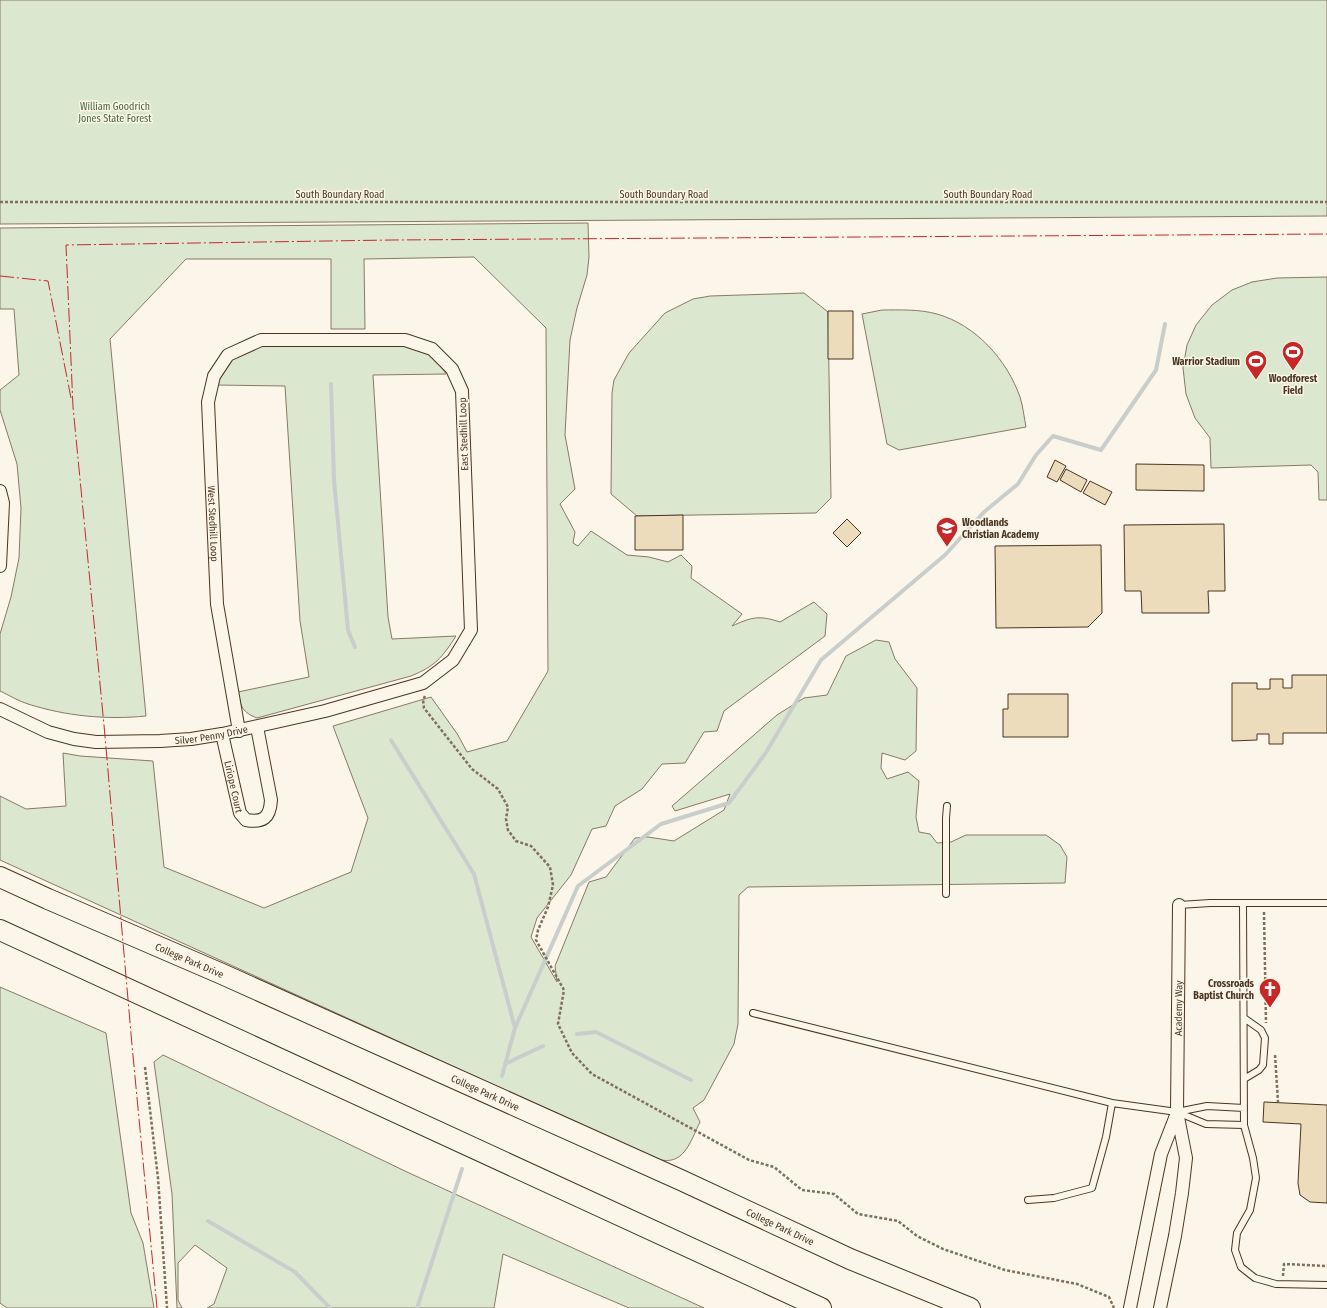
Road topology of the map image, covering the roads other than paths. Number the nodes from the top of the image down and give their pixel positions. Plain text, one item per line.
1 (261, 340) joint
2 (0, 491) edge
3 (0, 566) edge
4 (423, 683) joint
5 (0, 708) edge
6 (257, 727) junction
7 (239, 731) junction
8 (222, 734) junction
9 (947, 806) dead end
10 (0, 877) edge
11 (946, 894) dead end
12 (1244, 903) junction
13 (1327, 903) edge
14 (1179, 906) joint
15 (0, 930) edge
16 (752, 1013) dead end
17 (1244, 1018) junction
18 (1244, 1078) junction
19 (1112, 1103) junction
20 (1244, 1108) junction
21 (1177, 1112) junction
22 (1244, 1125) junction
23 (1028, 1200) dead end
24 (1327, 1285) edge
25 (821, 1308) edge
26 (970, 1308) edge
27 (1130, 1308) edge
28 (1160, 1308) edge

1 - 4 street, East Stedhill Loop
1 - 7 street, West Stedhill Loop
2 - 3 street
4 - 6 street, Silver Penny Drive
5 - 8 street, Silver Penny Drive
6 - 7 street, Silver Penny Drive
6 - 8 street, Liriope Court
7 - 8 street, Silver Penny Drive
9 - 11 lane
10 - 26 main road, College Park Drive
12 - 13 lane
12 - 14 lane
12 - 17 lane
14 - 21 street, Academy Way
15 - 25 main road
16 - 19 lane
17 - 18 lane
17 - 18 lane
18 - 20 lane
19 - 21 lane
19 - 23 lane
20 - 21 lane
20 - 22 lane
21 - 22 lane
21 - 27 street, Academy Way
21 - 28 street, Academy Way
22 - 24 lane

